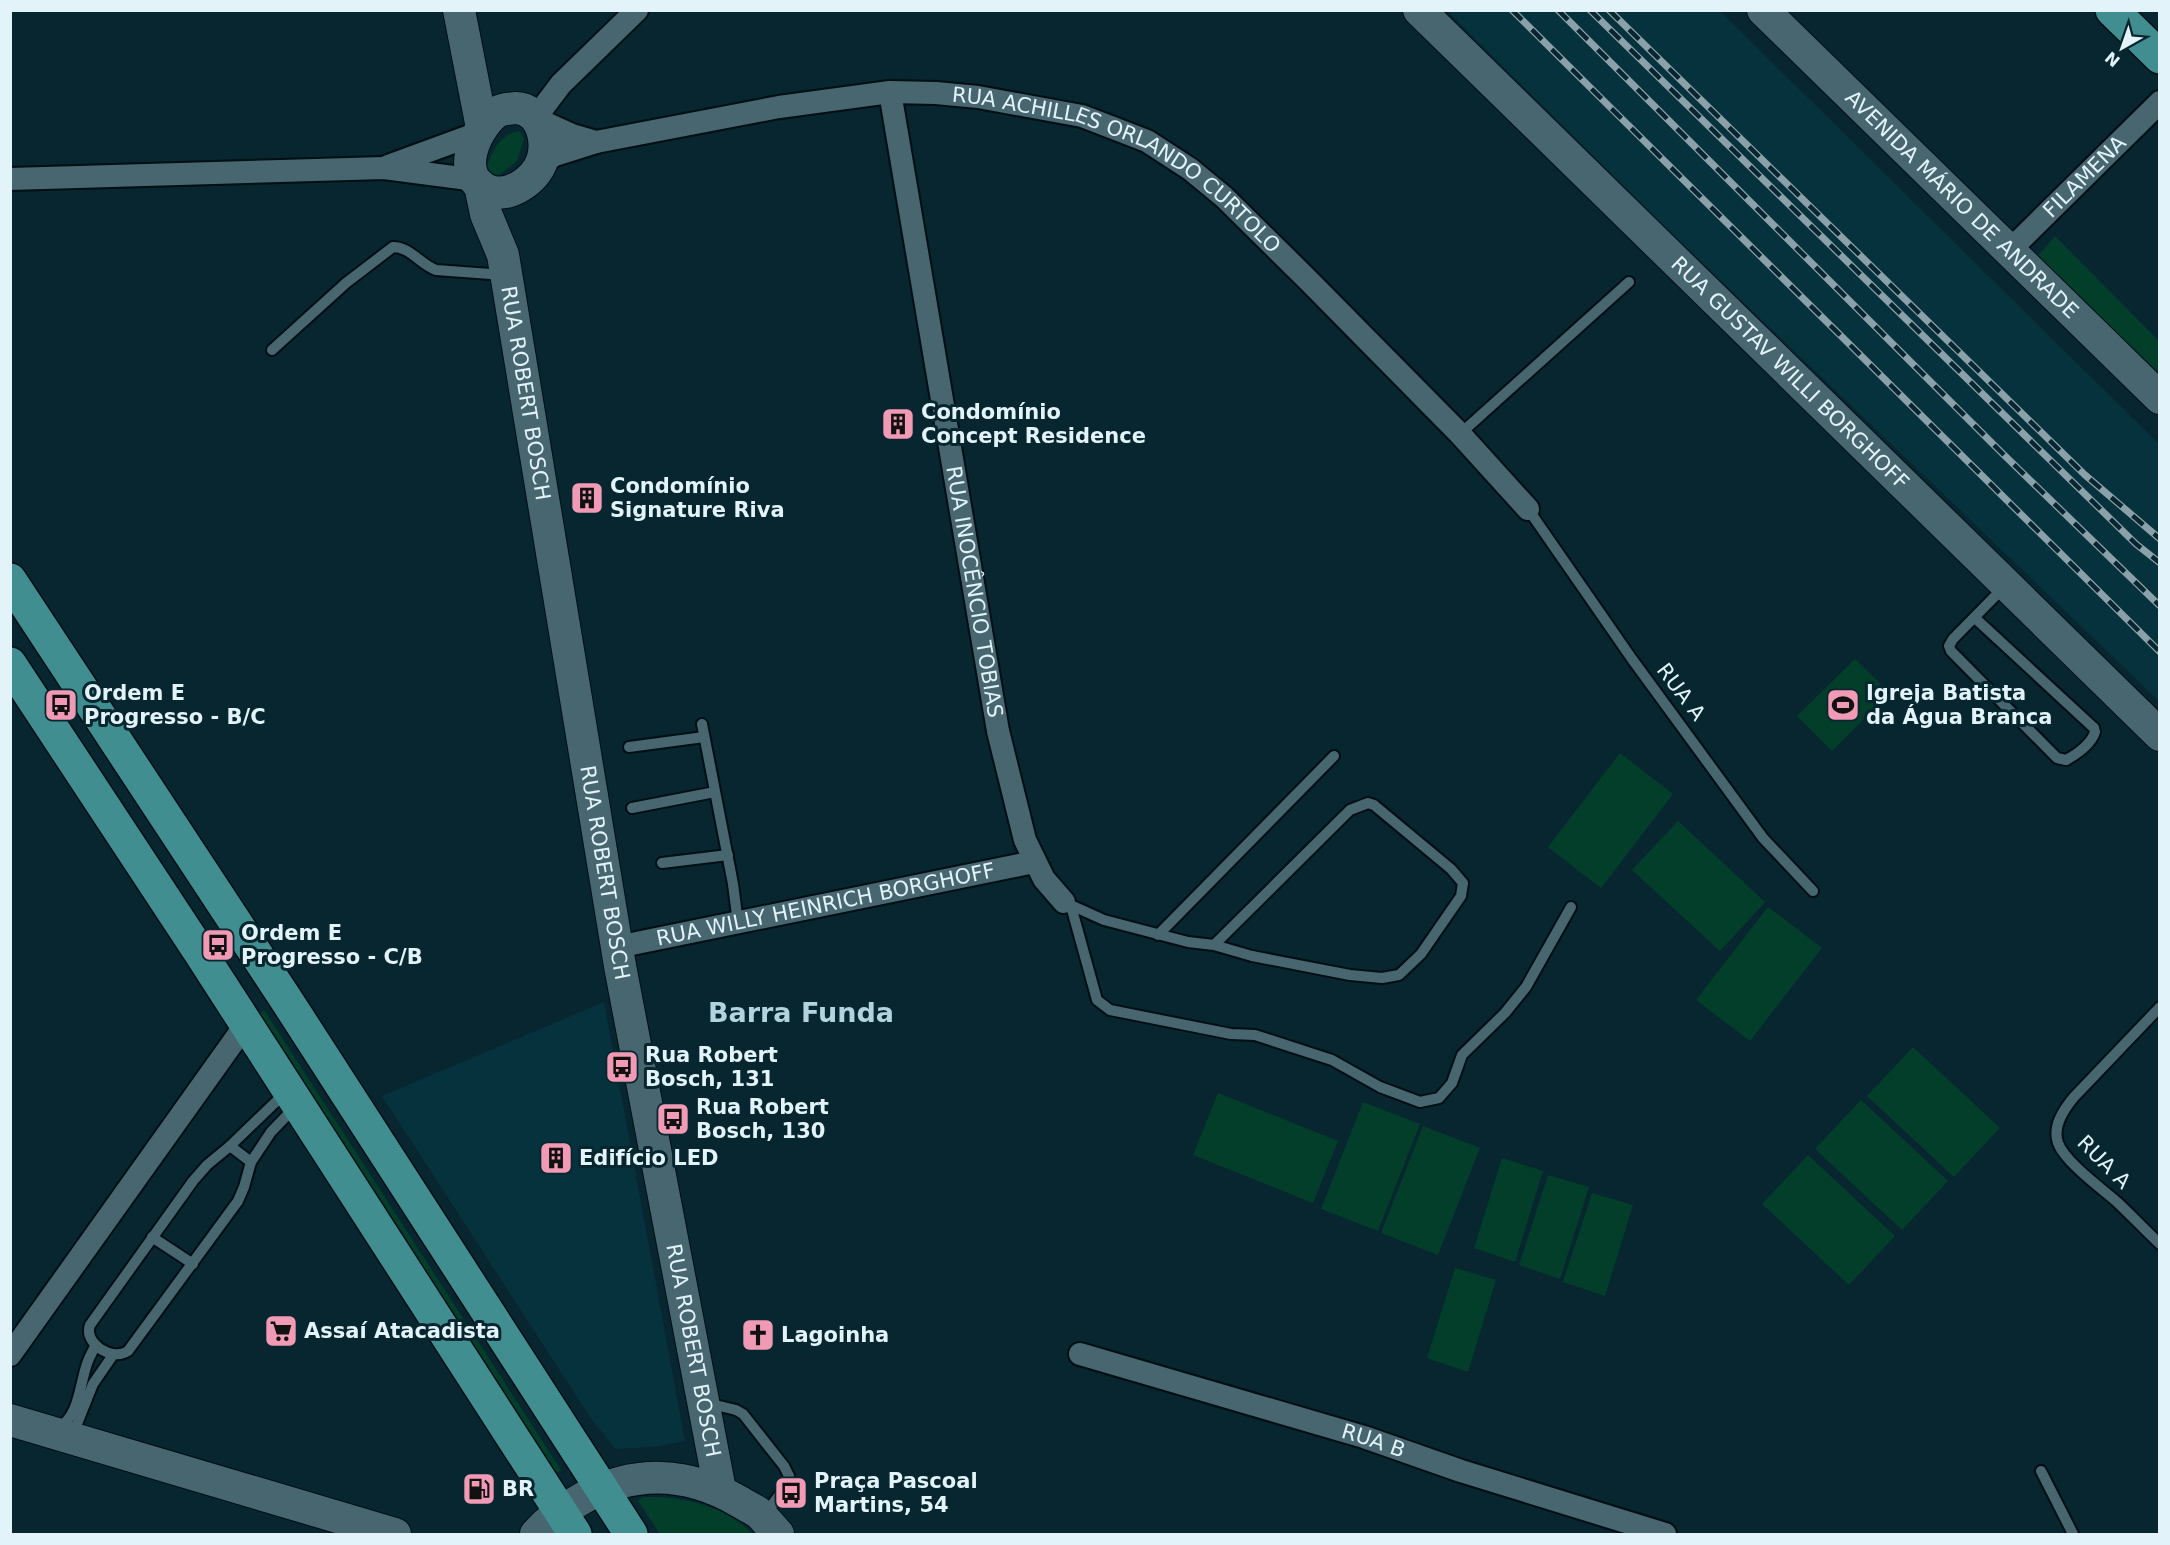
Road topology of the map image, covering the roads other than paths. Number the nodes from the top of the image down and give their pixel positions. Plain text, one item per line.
1 (459, 10) edge
2 (637, 10) edge
3 (1419, 10) edge
4 (1763, 10) edge
5 (2112, 10) edge
6 (2160, 57) edge
7 (890, 92) junction
8 (2160, 102) edge
9 (534, 115) junction
10 (485, 125) junction
11 (596, 142) junction
12 (542, 162) junction
13 (384, 168) junction
14 (10, 179) edge
15 (478, 182) junction
16 (518, 189) junction
17 (2009, 251) junction
18 (505, 266) junction
19 (1629, 282) dead end
20 (272, 350) dead end
21 (2160, 398) edge
22 (1460, 434) junction
23 (1528, 508) joint
24 (10, 580) edge
25 (2006, 585) junction
26 (1975, 618) junction
27 (10, 664) edge
28 (702, 724) dead end
29 (2160, 735) edge
30 (704, 737) junction
31 (629, 747) dead end
32 (1334, 756) dead end
33 (715, 792) junction
34 (632, 808) dead end
35 (728, 855) junction
36 (1034, 862) junction
37 (662, 863) dead end
38 (1813, 891) dead end
39 (1067, 904) junction
40 (1571, 908) dead end
41 (738, 923) junction
42 (1158, 935) junction
43 (1214, 945) junction
44 (617, 948) junction
45 (2160, 1007) edge
46 (246, 1024) junction
47 (292, 1098) junction
48 (230, 1146) junction
49 (251, 1162) junction
50 (152, 1236) junction
51 (2160, 1244) edge
52 (193, 1264) junction
53 (96, 1345) junction
54 (1080, 1354) dead end
55 (10, 1355) edge
56 (113, 1355) junction
57 (703, 1402) junction
58 (10, 1420) edge
59 (62, 1435) junction
60 (2041, 1471) dead end
61 (602, 1488) junction
62 (720, 1490) junction
63 (313, 1522) edge
64 (568, 1523) edge
65 (771, 1526) edge
66 (395, 1534) edge
67 (537, 1534) edge
68 (632, 1534) edge
69 (1665, 1534) edge
70 (2073, 1534) edge

1 - 10 street
2 - 9 street
3 - 25 street, RUA GUSTAV WILLI BORGHOFF
4 - 17 street, AVENIDA MÁRIO DE ANDRADE
5 - 6 main road
7 - 11 street, RUA ACHILLES ORLANDO CURTOLO
7 - 22 street, RUA ACHILLES ORLANDO CURTOLO
7 - 36 street, RUA INOCÊNCIO TOBIAS
8 - 17 street, FILAMENA
9 - 10 street
9 - 11 street, RUA ACHILLES ORLANDO CURTOLO
9 - 12 street
10 - 13 street
10 - 15 street
11 - 12 street, RUA ACHILLES ORLANDO CURTOLO
12 - 16 street
13 - 14 street
13 - 15 street
15 - 16 street
15 - 18 street, RUA ROBERT BOSCH
16 - 18 street, RUA ROBERT BOSCH
17 - 21 street, AVENIDA MÁRIO DE ANDRADE
18 - 20 lane
18 - 44 street, RUA ROBERT BOSCH
19 - 22 lane
22 - 23 street, RUA ACHILLES ORLANDO CURTOLO
23 - 38 lane, RUA A
24 - 61 main road
25 - 26 lane
25 - 29 street, RUA GUSTAV WILLI BORGHOFF
26 - 26 lane
27 - 46 main road
28 - 30 lane
30 - 31 lane
30 - 33 lane
32 - 42 lane
33 - 34 lane
33 - 35 lane
35 - 37 lane
35 - 41 lane
36 - 39 street, RUA INOCÊNCIO TOBIAS
36 - 41 street, RUA WILLY HEINRICH BORGHOFF
39 - 40 lane
39 - 42 lane
41 - 44 street, RUA WILLY HEINRICH BORGHOFF
42 - 43 lane
43 - 43 lane
44 - 57 street, RUA ROBERT BOSCH
45 - 51 lane, RUA A
46 - 47 main road
46 - 55 street
47 - 48 lane
47 - 49 lane
47 - 64 main road
48 - 49 lane
48 - 50 lane
49 - 52 lane
50 - 52 lane
50 - 53 lane
52 - 56 lane
53 - 56 lane
53 - 59 lane
54 - 69 street, RUA B
56 - 59 lane
57 - 62 street, RUA ROBERT BOSCH
57 - 65 lane
58 - 59 street
59 - 63 street
60 - 70 lane
61 - 62 street
61 - 64 street
61 - 68 main road
62 - 65 street
63 - 66 street
64 - 67 street

